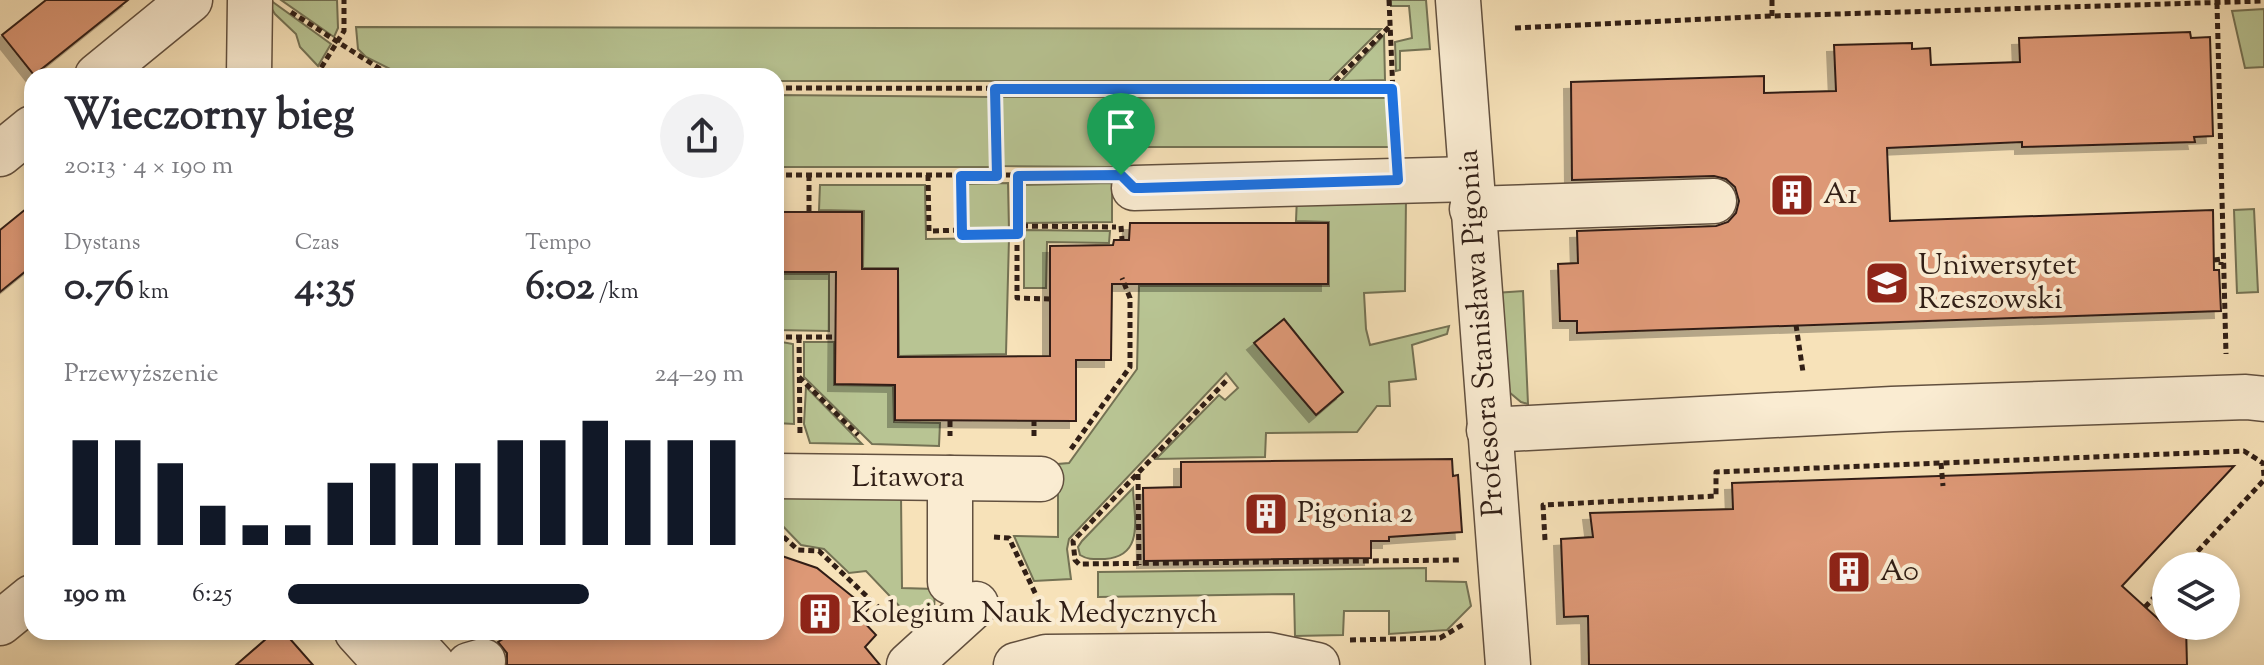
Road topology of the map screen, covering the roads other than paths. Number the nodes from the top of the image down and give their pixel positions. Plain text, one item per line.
1 (190, 0) edge
2 (1458, 0) edge
3 (268, 4) edge
4 (107, 68) edge
5 (251, 68) edge
6 (24, 134) edge
7 (0, 154) edge
8 (1471, 194) junction
9 (1714, 201) dead end
10 (1128, 207) road end
11 (2245, 398) edge
12 (1489, 430) junction
13 (788, 477) edge
14 (950, 478) junction
15 (1041, 479) road end
16 (24, 604) edge
17 (0, 623) edge
18 (381, 640) edge
19 (1332, 653) edge
20 (434, 658) edge
21 (916, 658) edge
22 (1021, 663) edge
23 (1508, 665) edge

1 - 4 street
2 - 8 street, Profesora Stanisława Pigonia
3 - 5 street
6 - 7 street
8 - 9 street
8 - 10 street
8 - 12 street, Profesora Stanisława Pigonia
11 - 12 street
12 - 23 street, Profesora Stanisława Pigonia
13 - 14 street, Litawora
14 - 15 street, Litawora
14 - 21 street
16 - 17 street
18 - 20 street
19 - 22 street

